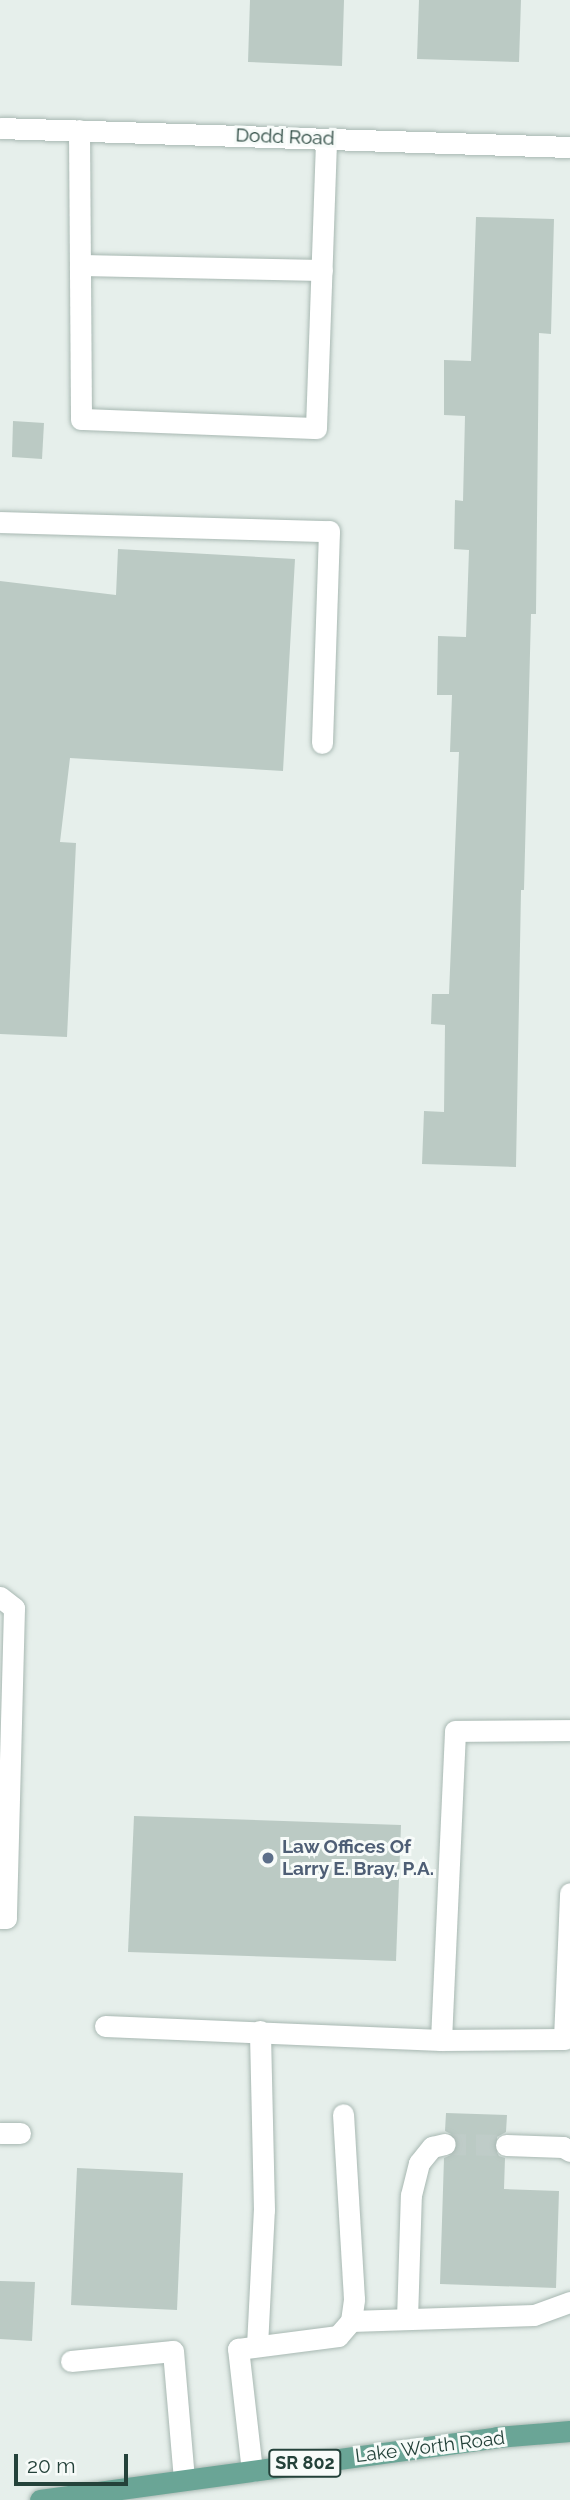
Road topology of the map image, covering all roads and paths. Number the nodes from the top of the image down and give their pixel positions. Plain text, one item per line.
1 (0, 128) edge
2 (79, 130) junction
3 (326, 138) junction
4 (570, 147) edge
5 (80, 265) junction
6 (322, 270) junction
7 (0, 522) edge
8 (322, 743) dead end
9 (0, 1597) edge
10 (570, 1730) edge
11 (5, 1787) edge
12 (570, 1893) edge
13 (0, 1918) edge
14 (105, 2026) dead end
15 (260, 2031) junction
16 (441, 2040) junction
17 (343, 2114) dead end
18 (445, 2144) tunnel mouth
19 (506, 2146) tunnel mouth
20 (570, 2151) edge
21 (570, 2302) edge
22 (407, 2319) junction
23 (351, 2321) junction
24 (257, 2346) junction
25 (71, 2361) dead end
26 (570, 2431) edge
27 (251, 2471) junction
28 (184, 2480) junction
29 (40, 2500) edge

1 - 2 street, Dodd Road
2 - 3 street, Dodd Road
2 - 5 street
3 - 4 street, Dodd Road
3 - 6 street
5 - 6 street
5 - 6 street
7 - 8 street
9 - 11 street
10 - 16 street
11 - 13 street
12 - 16 street
14 - 15 street
15 - 16 street
15 - 24 street
17 - 23 street
18 - 22 street
19 - 20 street
21 - 22 street
22 - 23 street
23 - 24 street
24 - 27 street
25 - 28 street
26 - 27 main road, Lake Worth Road / SR 802
27 - 28 main road, Lake Worth Road / SR 802
28 - 29 main road, Lake Worth Road / SR 802

